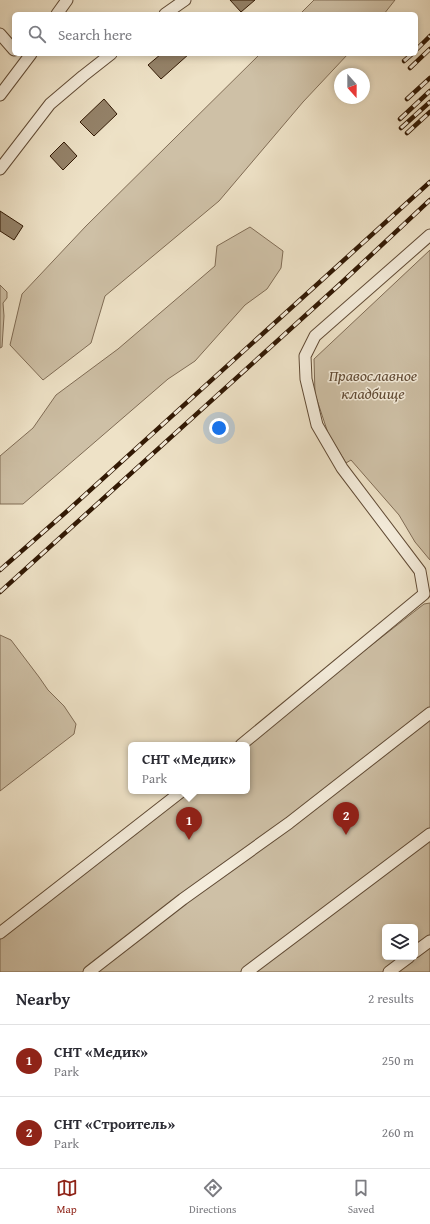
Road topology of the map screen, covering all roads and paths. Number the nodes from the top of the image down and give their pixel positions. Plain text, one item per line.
1 (67, 0) edge
2 (185, 0) edge
3 (58, 12) edge
4 (168, 12) edge
5 (0, 34) edge
6 (12, 48) edge
7 (108, 56) edge
8 (28, 58) edge
9 (0, 95) edge
10 (0, 169) edge
11 (430, 235) edge
12 (427, 594) edge
13 (430, 713) edge
14 (244, 742) edge
15 (178, 794) edge
16 (430, 834) edge
17 (0, 933) edge
18 (430, 941) edge
19 (418, 950) edge
20 (404, 960) edge
21 (90, 972) edge
22 (247, 972) edge
23 (389, 972) edge

1 - 3 street
2 - 4 street
5 - 6 street
7 - 10 street
8 - 9 street
11 - 12 street
12 - 14 street
13 - 21 street
15 - 17 street
16 - 22 street
18 - 19 street
20 - 23 street

